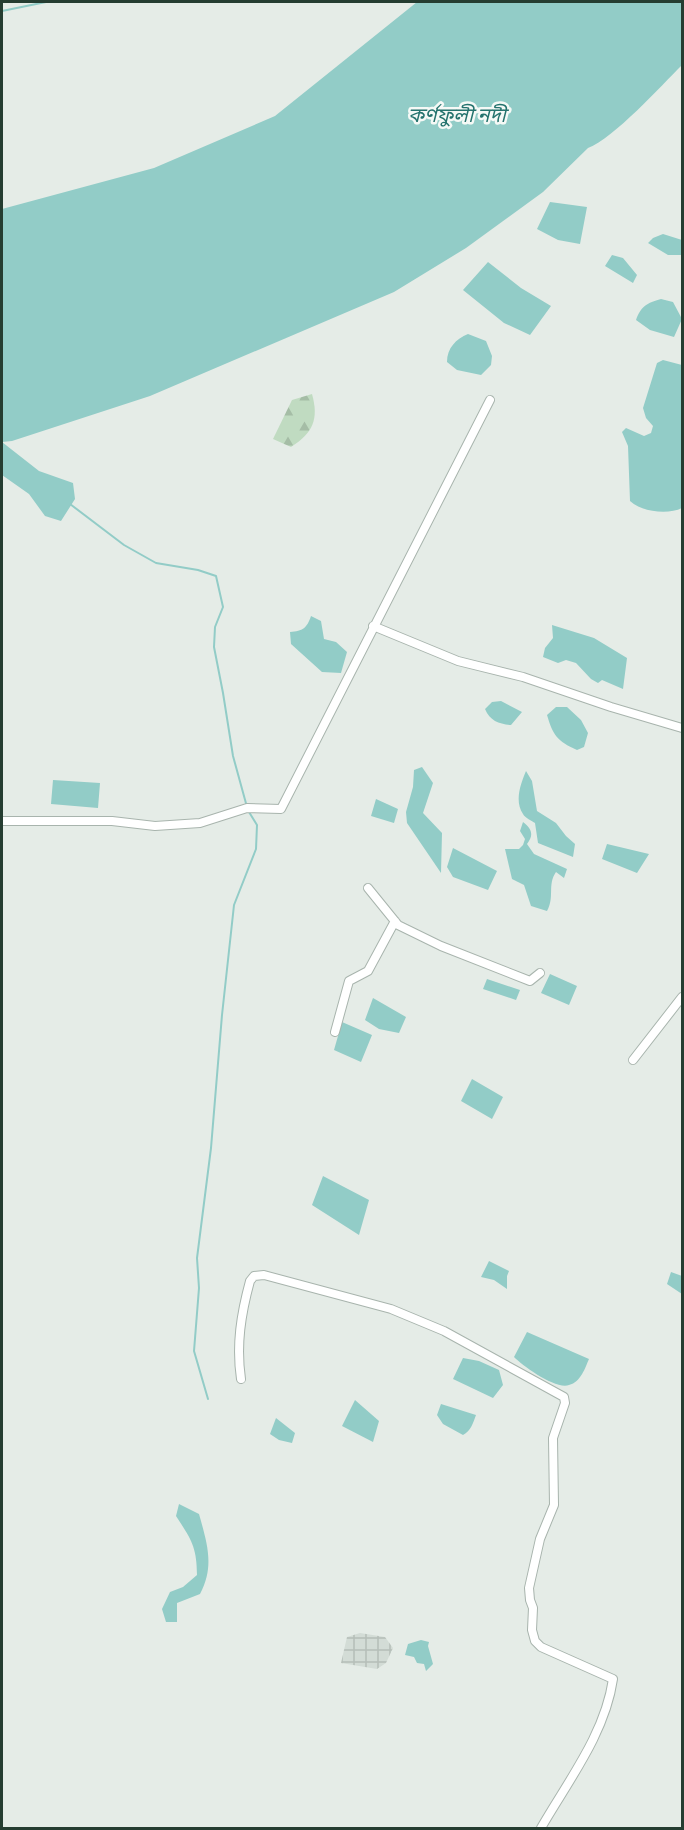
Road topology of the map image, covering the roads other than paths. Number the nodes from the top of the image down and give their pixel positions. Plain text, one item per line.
1 (490, 400) dead end
2 (373, 626) junction
3 (682, 728) edge
4 (2, 821) edge
5 (368, 888) dead end
6 (395, 921) junction
7 (540, 973) dead end
8 (682, 997) edge
9 (334, 1032) dead end
10 (633, 1060) dead end
11 (241, 1379) dead end
12 (541, 1828) edge

1 - 2 street
2 - 3 street
2 - 4 street
5 - 6 street
6 - 7 street
6 - 9 street
8 - 10 street
11 - 12 street

